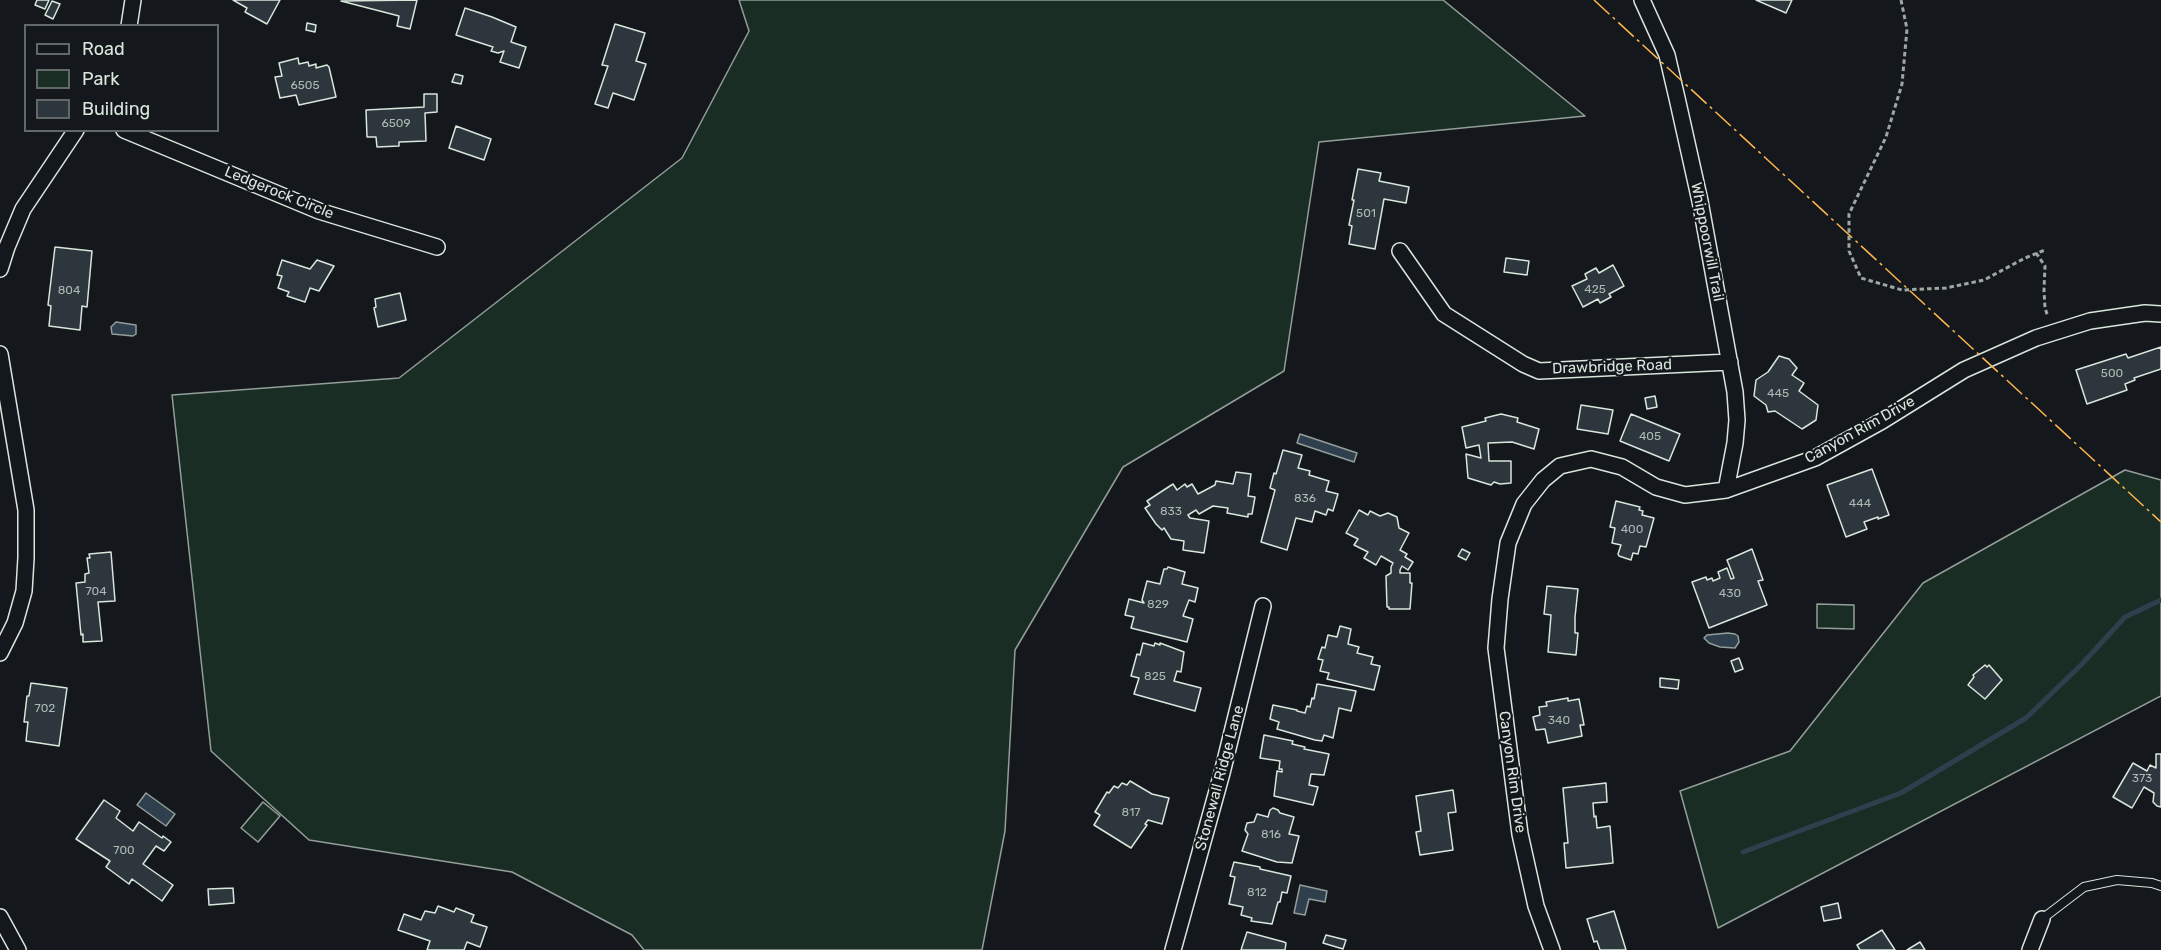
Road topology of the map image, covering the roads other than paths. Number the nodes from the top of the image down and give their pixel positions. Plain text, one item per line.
1 (133, 0) edge
2 (1642, 0) edge
3 (129, 24) edge
4 (75, 132) edge
5 (129, 132) edge
6 (437, 247) dead end
7 (1400, 251) dead end
8 (0, 269) edge
9 (2161, 314) edge
10 (0, 354) edge
11 (1730, 362) junction
12 (7, 445) edge
13 (1726, 490) junction
14 (1263, 606) dead end
15 (0, 653) edge
16 (2161, 886) edge
17 (0, 917) edge
18 (2042, 919) joint
19 (18, 950) edge
20 (1173, 950) edge
21 (1552, 950) edge
22 (2030, 950) edge

1 - 3 street
2 - 11 street, Whippoorwill Trail
4 - 8 street
5 - 6 street, Ledgerock Circle
7 - 11 street, Drawbridge Road
9 - 13 street, Canyon Rim Drive
10 - 12 street
11 - 13 street, Whippoorwill Trail
12 - 15 street
13 - 21 street, Canyon Rim Drive
14 - 20 street, Stonewall Ridge Lane
16 - 18 lane
17 - 19 street
18 - 22 street

